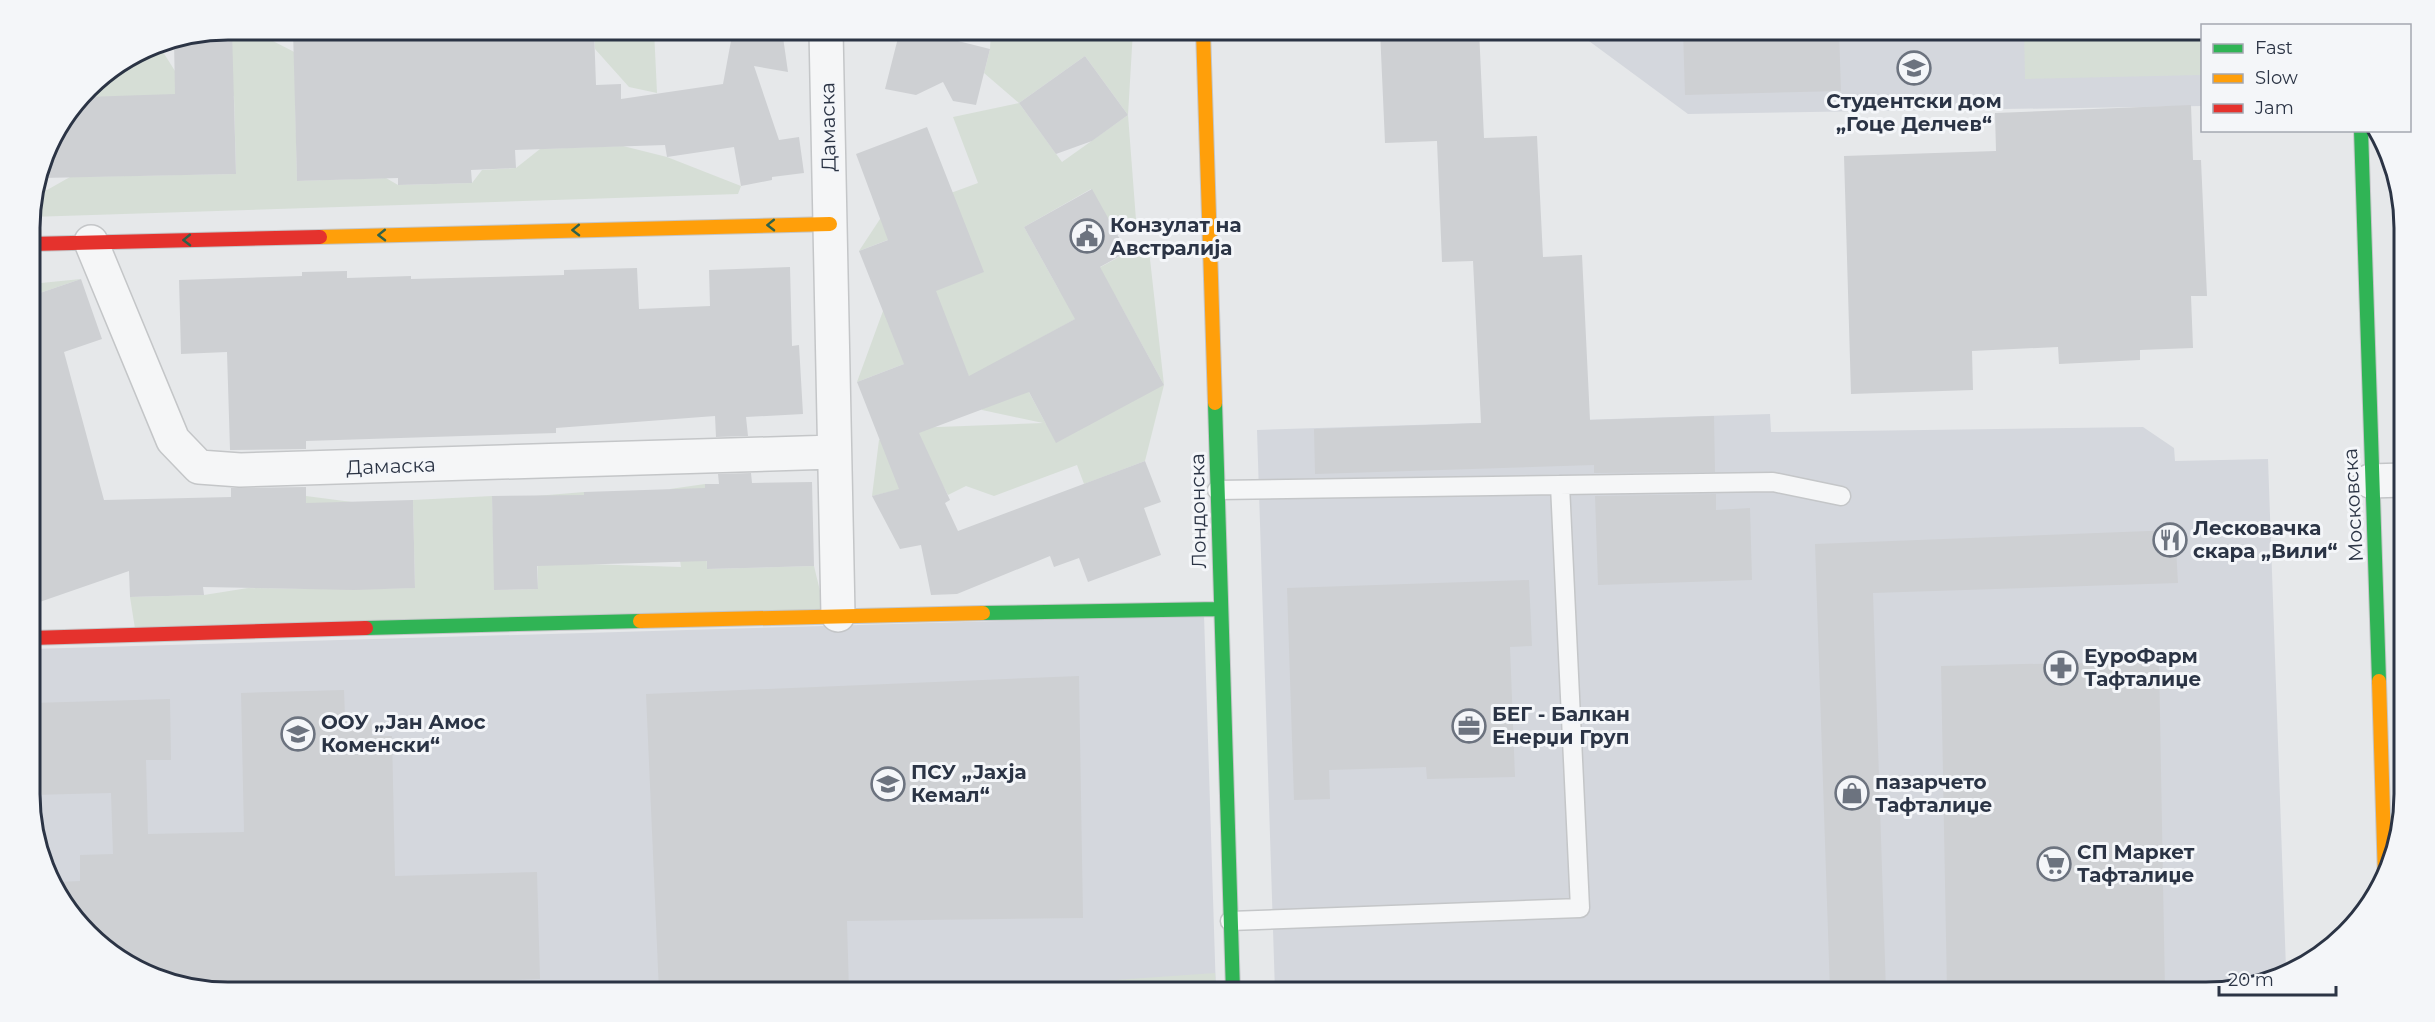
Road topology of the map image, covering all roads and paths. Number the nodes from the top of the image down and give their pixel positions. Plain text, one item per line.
1 (826, 41) edge
2 (1203, 41) edge
3 (2361, 132) edge
4 (830, 224) junction
5 (91, 242) junction
6 (41, 244) edge
7 (834, 452) junction
8 (2394, 480) edge
9 (2370, 481) junction
10 (1560, 485) junction
11 (1217, 490) junction
12 (1841, 496) dead end
13 (1220, 609) junction
14 (838, 615) junction
15 (41, 638) edge
16 (2384, 856) edge
17 (1230, 921) junction
18 (1233, 981) edge

1 - 4 street, Дамаска
2 - 11 street, Лондонска
3 - 9 street, Московска
4 -> 5 street
4 - 7 street, Дамаска
5 - 6 street
5 - 7 street, Дамаска
7 - 14 street, Дамаска
8 - 9 street
9 - 16 street, Московска
10 - 11 lane
10 - 12 lane
10 - 17 lane
11 - 13 street, Лондонска
13 - 14 street
13 - 17 street, Лондонска
14 - 15 street
17 - 18 street, Лондонска

